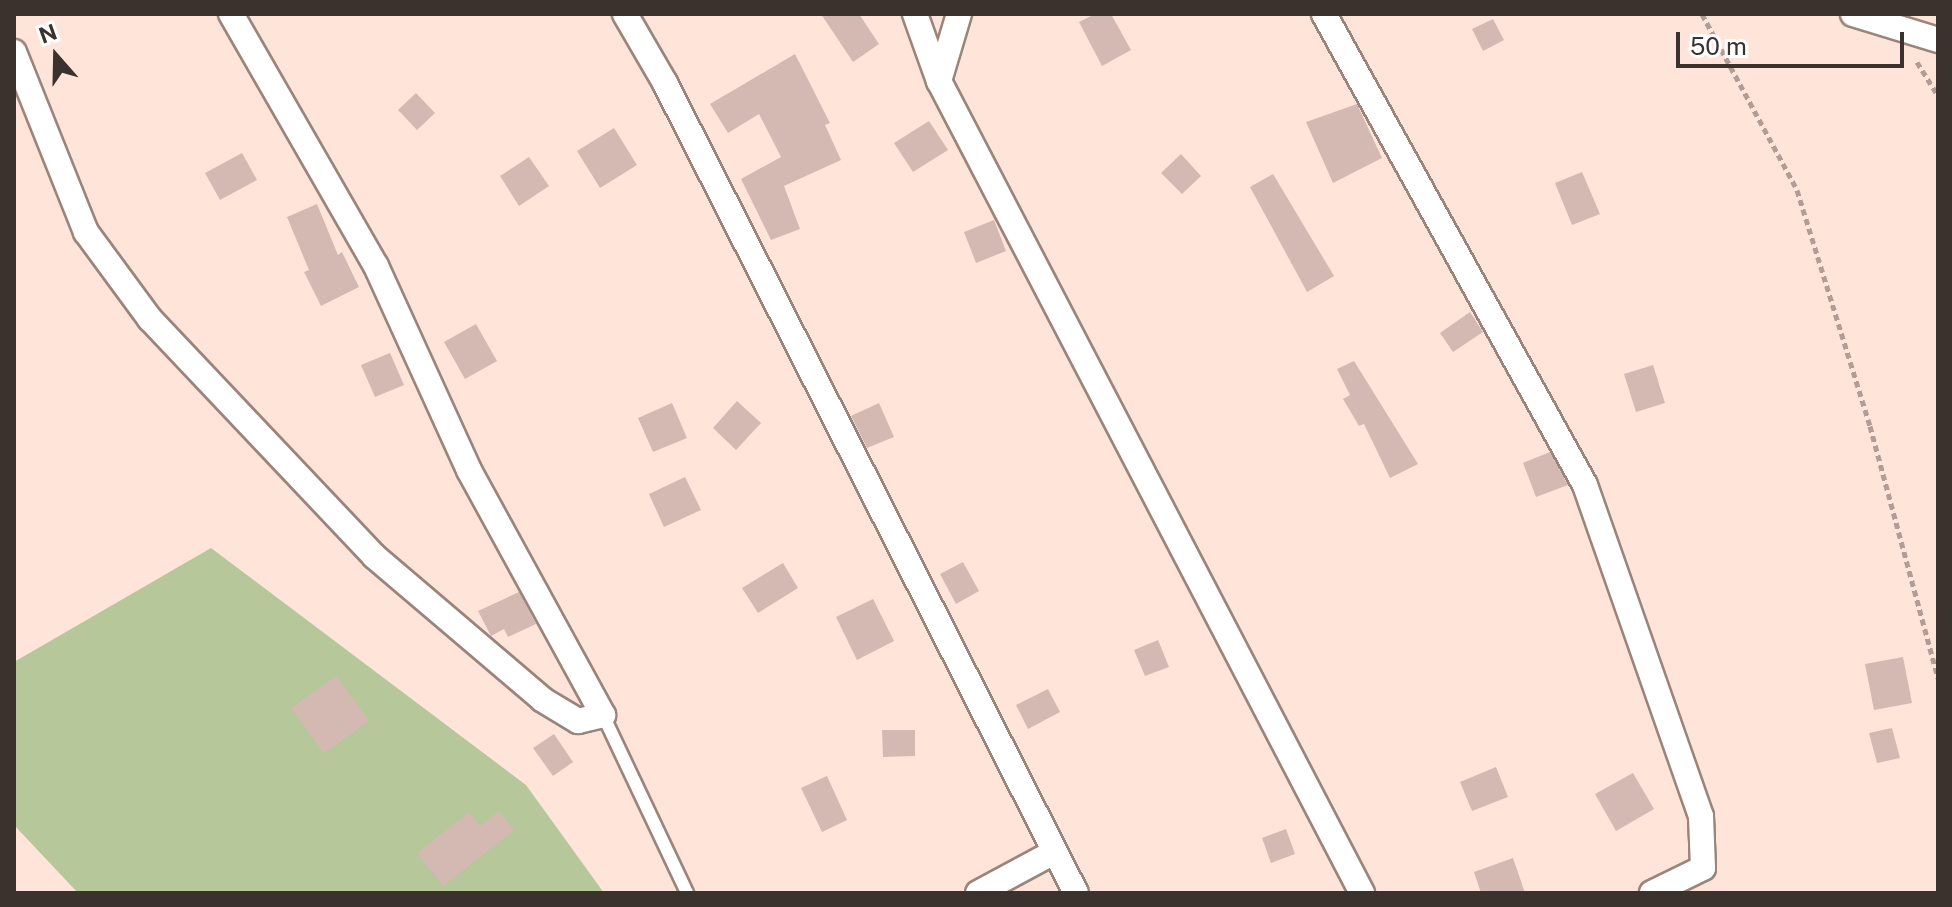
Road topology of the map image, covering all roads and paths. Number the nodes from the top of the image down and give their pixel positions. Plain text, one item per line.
1 (231, 14) edge
2 (625, 14) edge
3 (915, 14) edge
4 (959, 14) edge
5 (1324, 14) edge
6 (1702, 14) edge
7 (1853, 14) edge
8 (1938, 40) edge
9 (14, 52) edge
10 (939, 81) junction
11 (1938, 678) edge
12 (603, 715) junction
13 (1054, 852) junction
14 (687, 893) edge
15 (978, 893) edge
16 (1076, 893) edge
17 (1362, 893) edge
18 (1652, 893) edge

1 - 12 street
2 - 13 street
3 - 10 street
4 - 10 street
5 - 18 street
6 - 11 path
7 - 8 street
9 - 12 street
10 - 17 street
12 - 14 lane
13 - 15 street
13 - 16 street

